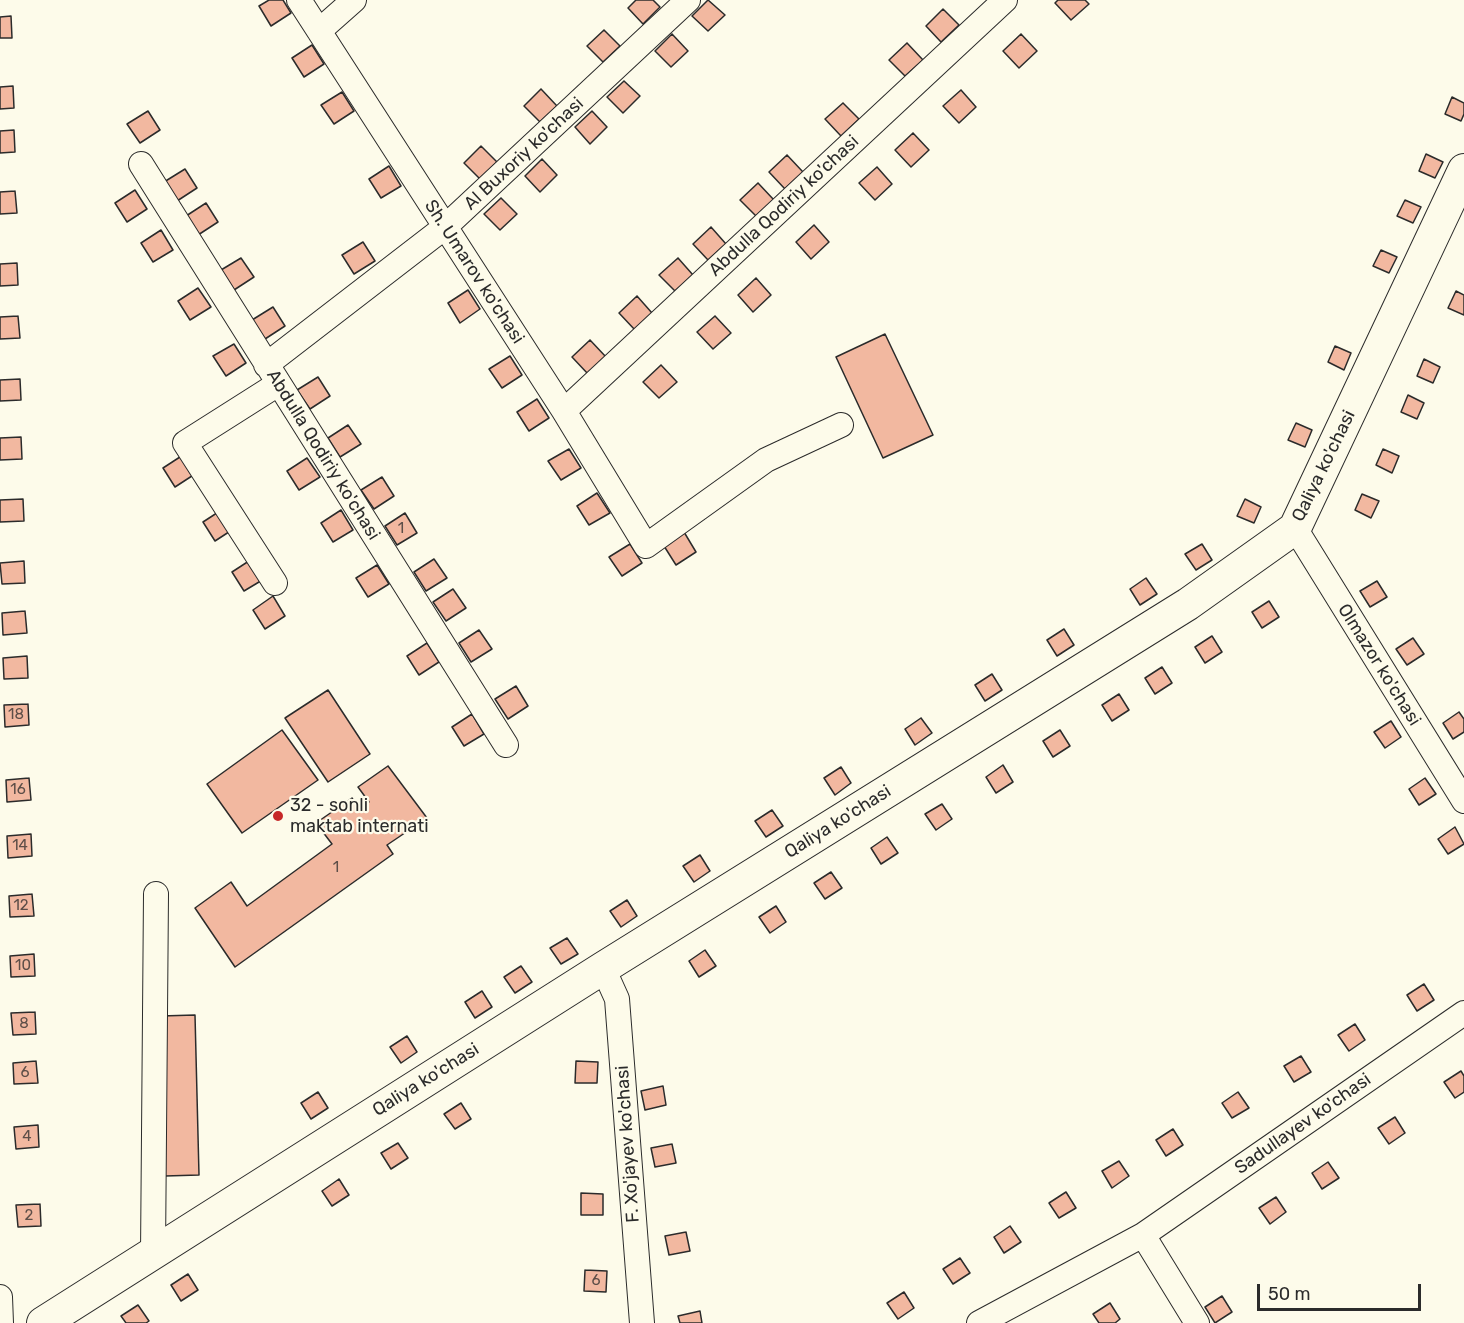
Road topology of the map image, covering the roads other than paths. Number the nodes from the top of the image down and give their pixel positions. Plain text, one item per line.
1 (299, 0) edge
2 (354, 0) edge
3 (688, 0) edge
4 (1005, 0) edge
5 (319, 32) junction
6 (141, 164) dead end
7 (1464, 170) edge
8 (445, 227) junction
9 (272, 374) junction
10 (564, 411) junction
11 (841, 424) dead end
12 (1295, 528) junction
13 (275, 584) dead end
14 (506, 746) dead end
15 (1464, 801) edge
16 (156, 894) dead end
17 (603, 968) junction
18 (1464, 1013) edge
19 (1143, 1235) junction
20 (153, 1253) junction
21 (0, 1297) edge
22 (1, 1323) edge
23 (43, 1323) edge
24 (642, 1323) edge
25 (979, 1323) edge
26 (1197, 1323) edge

1 - 5 street, Sh. Umarov ko'chasi
2 - 5 street
3 - 8 street, Al Buxoriy ko'chasi
4 - 10 street, Abdulla Qodiriy ko'chasi
5 - 8 street, Sh. Umarov ko'chasi
6 - 9 street, Abdulla Qodiriy ko'chasi
7 - 12 main road, Qaliya ko'chasi
8 - 9 street, Al Buxoriy ko'chasi
8 - 10 street, Sh. Umarov ko'chasi
9 - 13 street, Al Buxoriy ko'chasi
9 - 14 street, Abdulla Qodiriy ko'chasi
10 - 11 street, Sh. Umarov ko'chasi
12 - 15 street, Olmazor ko'chasi
12 - 17 main road, Qaliya ko'chasi
16 - 20 street
17 - 20 main road, Qaliya ko'chasi
17 - 24 street, F. Xo'jayev ko'chasi
18 - 19 street, Sadullayev ko'chasi
19 - 25 street, Sadullayev ko'chasi
19 - 26 street
20 - 23 main road, Qaliya ko'chasi
21 - 22 street

